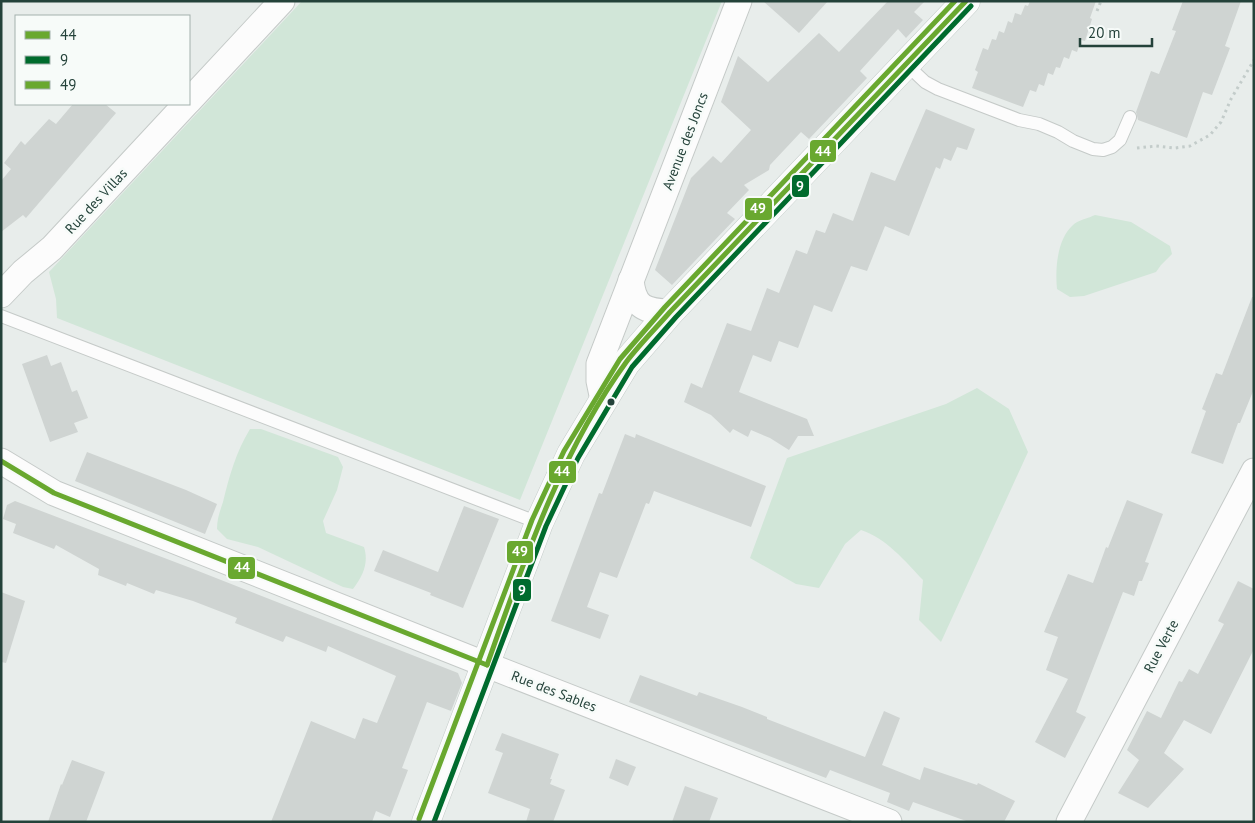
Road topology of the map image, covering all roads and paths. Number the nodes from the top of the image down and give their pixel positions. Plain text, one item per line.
1 (282, 1) edge
2 (739, 1) edge
3 (966, 1) edge
4 (1101, 1) edge
5 (1097, 11) dead end
6 (1254, 60) edge
7 (906, 64) junction
8 (190, 100) edge
9 (185, 105) edge
10 (1130, 117) dead end
11 (1112, 148) junction
12 (631, 280) junction
13 (1, 294) edge
14 (670, 312) junction
15 (1, 316) edge
16 (603, 400) junction
17 (1, 462) edge
18 (1254, 471) edge
19 (539, 523) junction
20 (486, 665) junction
21 (426, 822) edge
22 (889, 822) edge
23 (1069, 822) edge

1 - 8 street, Rue des Villas
2 - 12 street, Avenue des Joncs
3 - 7 street
4 - 5 path
6 - 11 path
7 - 11 lane
7 - 14 street
9 - 13 street, Rue des Villas
10 - 11 lane
12 - 14 street
12 - 16 street, Avenue des Joncs
14 - 16 street
15 - 19 lane
16 - 19 street
17 - 20 street, Rue des Sables
18 - 23 street, Rue Verte
19 - 20 street
20 - 21 street
20 - 22 street, Rue des Sables

